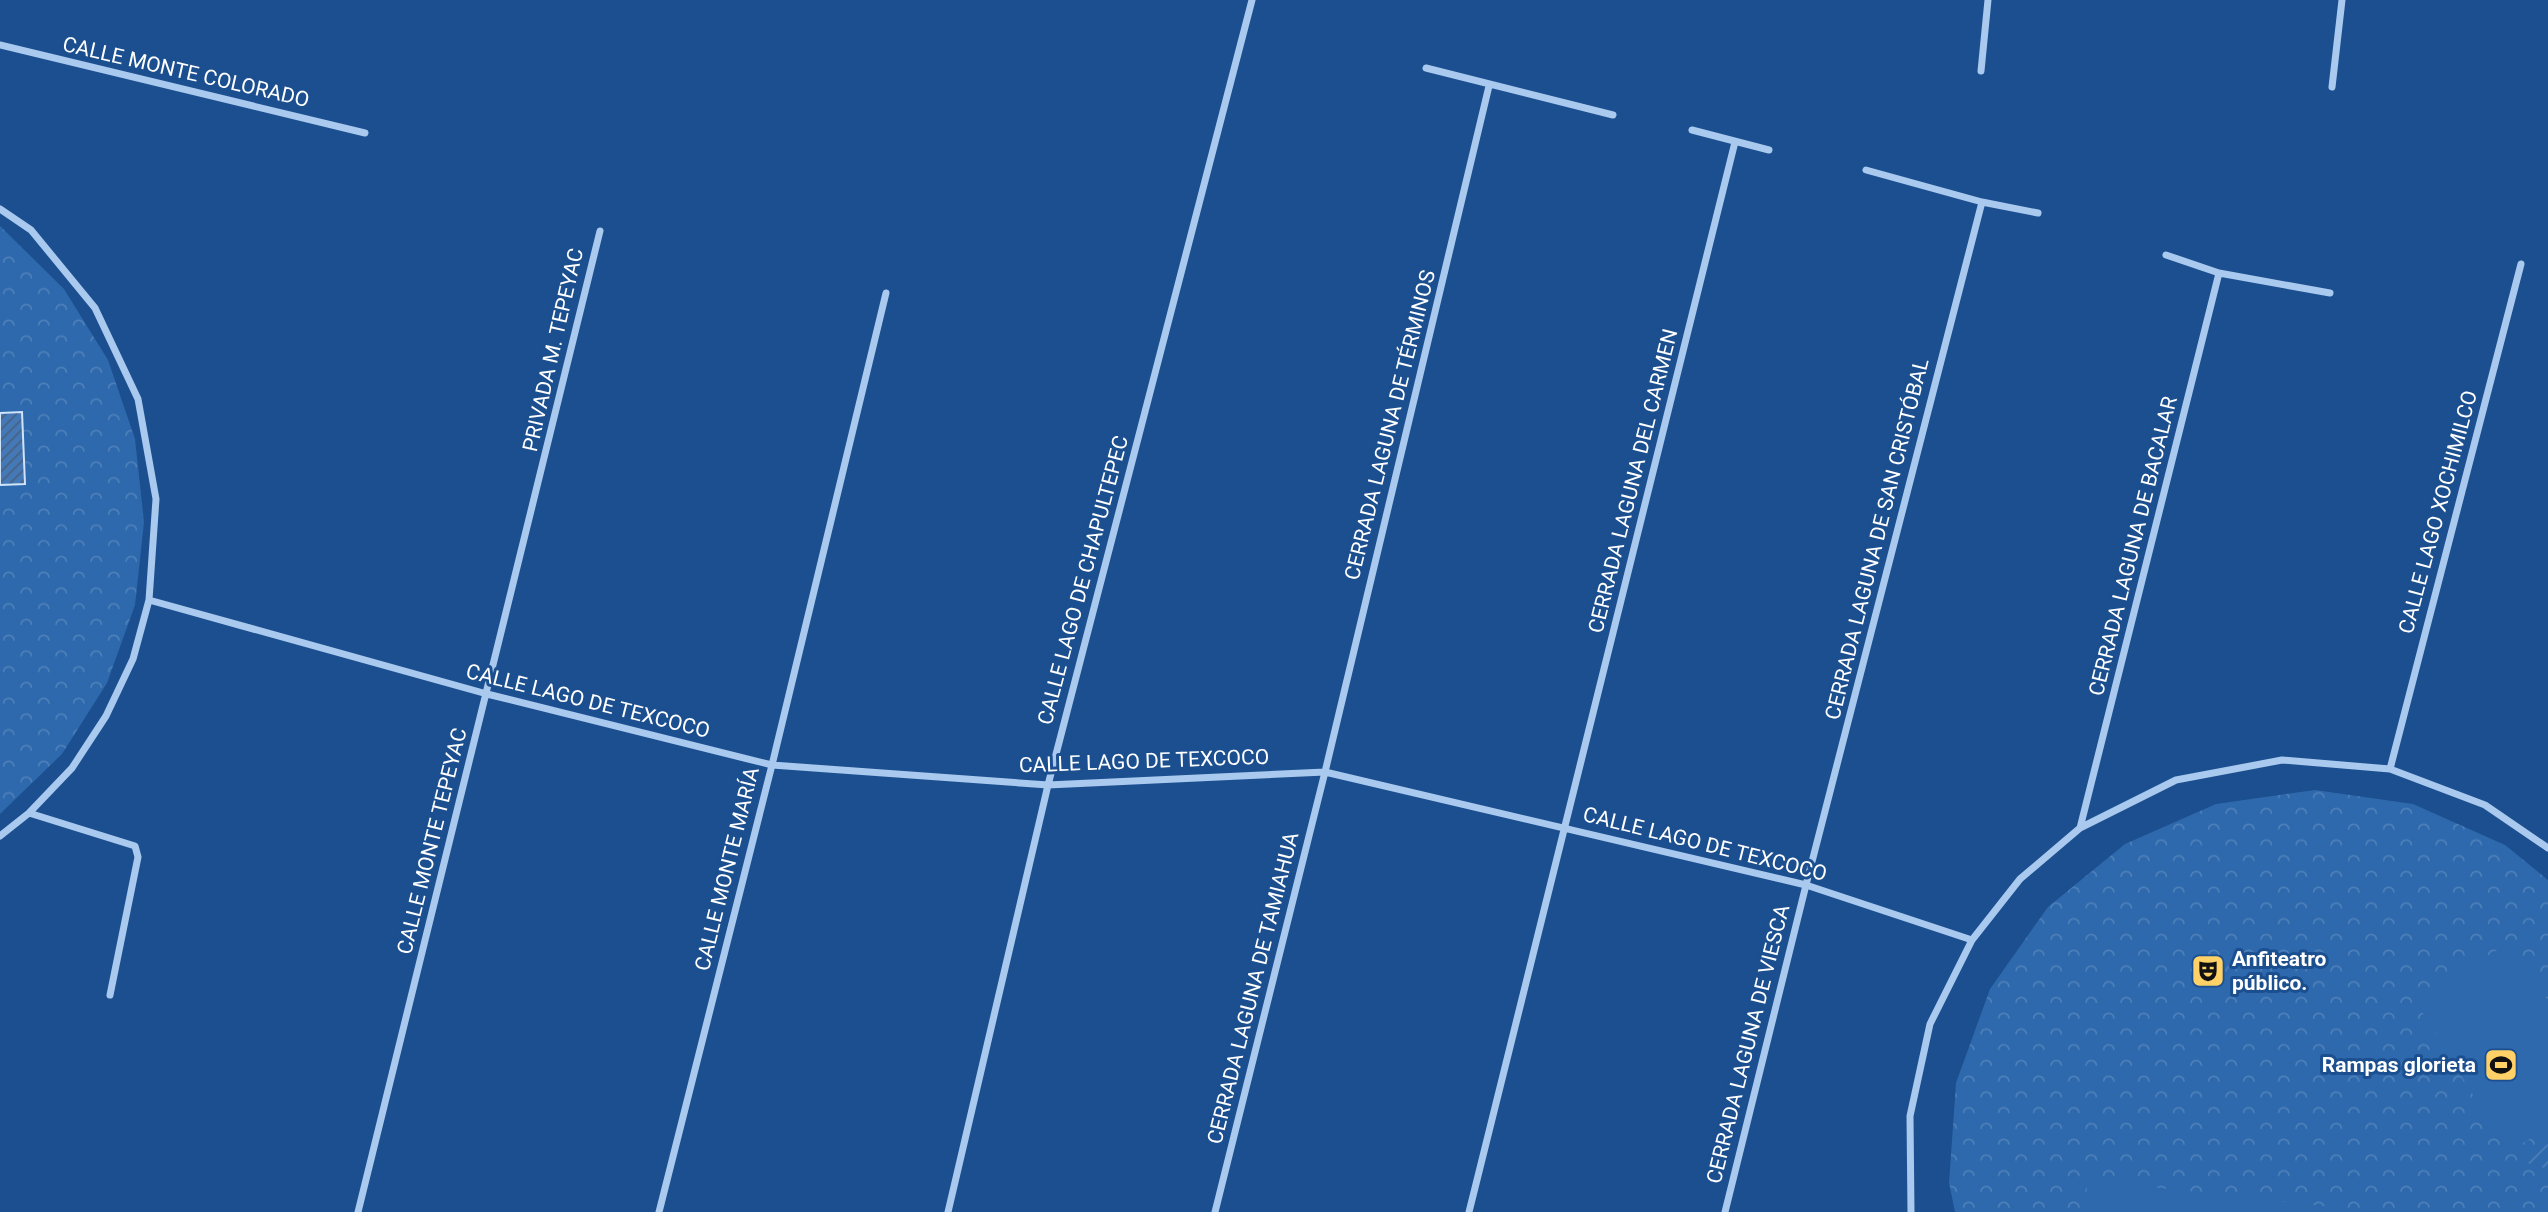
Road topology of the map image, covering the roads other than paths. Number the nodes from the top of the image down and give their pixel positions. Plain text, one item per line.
1 (1252, 0) edge
2 (1988, 0) edge
3 (2342, 0) edge
4 (0, 45) edge
5 (1426, 68) dead end
6 (1980, 71) dead end
7 (1489, 86) junction
8 (2332, 87) dead end
9 (1613, 115) dead end
10 (1692, 130) dead end
11 (365, 133) dead end
12 (1735, 142) junction
13 (1769, 150) dead end
14 (1866, 170) dead end
15 (1982, 202) junction
16 (0, 209) edge
17 (2038, 213) dead end
18 (600, 230) dead end
19 (2166, 255) dead end
20 (2521, 264) dead end
21 (2219, 273) junction
22 (886, 293) dead end
23 (2330, 293) dead end
24 (541, 478) joint
25 (149, 600) junction
26 (487, 694) junction
27 (772, 765) junction
28 (2390, 769) junction
29 (1325, 772) junction
30 (1048, 785) junction
31 (29, 813) junction
32 (1565, 828) junction
33 (2080, 828) junction
34 (0, 836) edge
35 (2548, 848) edge
36 (1805, 885) junction
37 (1972, 940) junction
38 (110, 995) dead end
39 (358, 1212) edge
40 (659, 1212) edge
41 (948, 1212) edge
42 (1215, 1212) edge
43 (1469, 1212) edge
44 (1725, 1212) edge
45 (1912, 1212) edge

1 - 30 street, CALLE LAGO DE CHAPULTEPEC
2 - 6 street
3 - 8 street
4 - 11 street, CALLE MONTE COLORADO
5 - 7 street
7 - 9 street
7 - 29 street, CERRADA LAGUNA DE TÉRMINOS
10 - 12 street
12 - 13 street
12 - 32 street, CERRADA LAGUNA DEL CARMEN
14 - 15 street
15 - 17 street
15 - 36 street, CERRADA LAGUNA DE SAN CRISTÓBAL
16 - 25 street
18 - 24 street, PRIVADA M. TEPEYAC
19 - 21 street
20 - 28 street, CALLE LAGO XOCHIMILCO
21 - 23 street
21 - 33 street, CERRADA LAGUNA DE BACALAR
22 - 27 street, CALLE MONTE MARÍA
24 - 26 street, CALLE MONTE TEPEYAC
25 - 26 street, CALLE LAGO DE TEXCOCO
25 - 31 street
26 - 27 street, CALLE LAGO DE TEXCOCO
26 - 39 street, CALLE MONTE TEPEYAC
27 - 30 street, CALLE LAGO DE TEXCOCO
27 - 40 street, CALLE MONTE MARÍA
28 - 33 street
28 - 35 street
29 - 30 street, CALLE LAGO DE TEXCOCO
29 - 32 street, CALLE LAGO DE TEXCOCO
29 - 42 street, CERRADA LAGUNA DE TAMIAHUA
30 - 41 street, CALLE LAGO DE CHAPULTEPEC
31 - 34 street
31 - 38 street
32 - 36 street, CALLE LAGO DE TEXCOCO
32 - 43 street, CERRADA LAGUNA DEL CARMEN
33 - 37 street
36 - 37 street, CALLE LAGO DE TEXCOCO
36 - 44 street, CERRADA LAGUNA DE VIESCA
37 - 45 street

